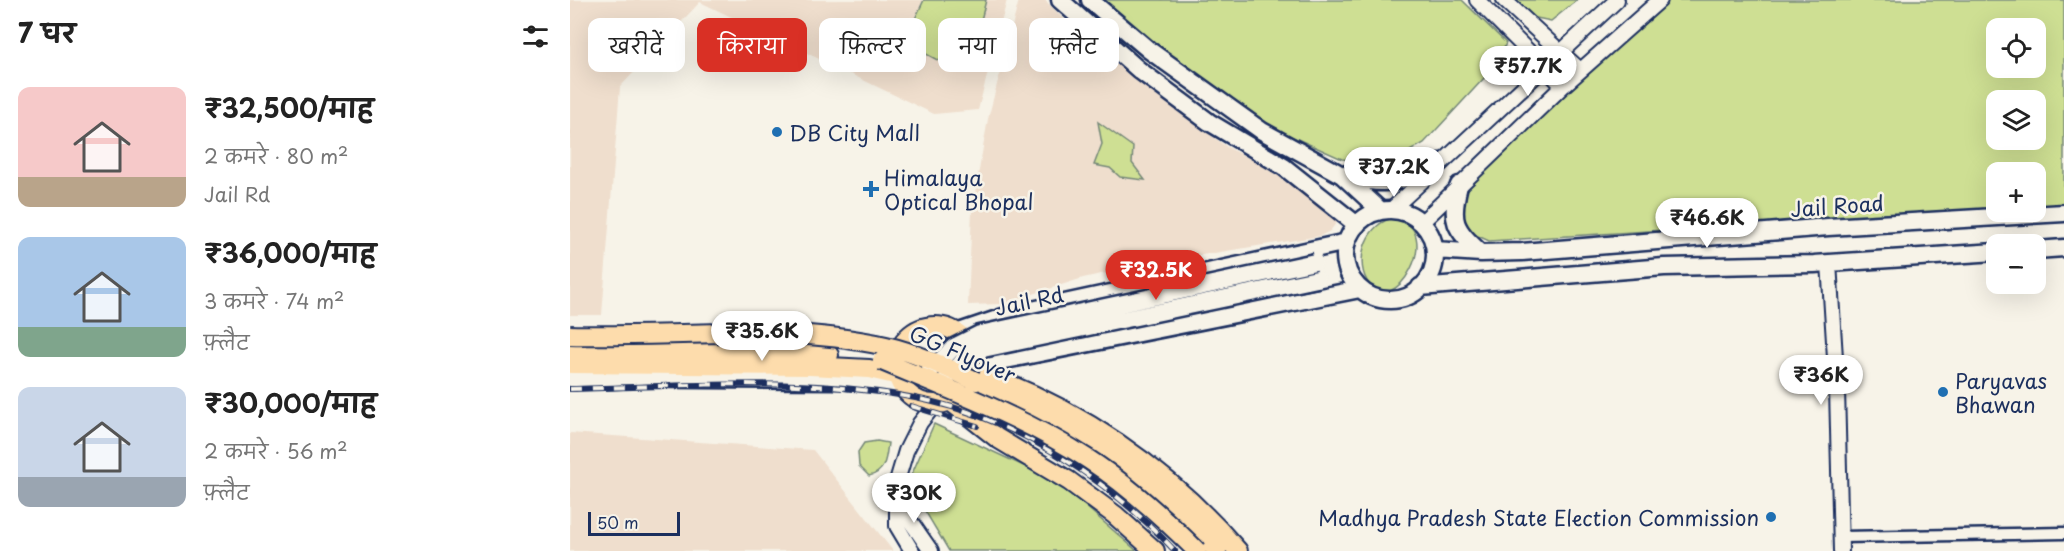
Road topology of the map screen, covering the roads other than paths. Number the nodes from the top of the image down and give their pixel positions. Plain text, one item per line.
1 (1060, 0) edge
2 (1090, 0) edge
3 (1477, 0) edge
4 (1504, 0) edge
5 (1617, 0) edge
6 (1660, 0) edge
7 (1560, 50) junction
8 (1544, 65) junction
9 (1580, 70) junction
10 (1563, 86) junction
11 (1440, 162) junction
12 (1342, 175) junction
13 (1459, 185) junction
14 (1386, 210) junction
15 (2064, 213) edge
16 (1422, 222) junction
17 (1357, 225) junction
18 (1347, 242) junction
19 (1327, 247) junction
20 (2064, 248) edge
21 (2046, 249) edge
22 (1435, 250) junction
23 (1481, 253) junction
24 (1986, 253) edge
25 (1829, 263) junction
26 (1420, 287) junction
27 (1360, 289) junction
28 (1330, 295) junction
29 (956, 333) junction
30 (570, 335) edge
31 (570, 351) edge
32 (570, 364) edge
33 (944, 367) junction
34 (974, 369) junction
35 (570, 378) edge
36 (898, 380) junction
37 (938, 393) junction
38 (897, 502) junction
39 (2064, 533) edge
40 (1841, 544) edge
41 (1217, 550) edge
42 (912, 551) edge
43 (931, 551) edge
44 (1155, 551) edge
45 (1197, 551) edge
46 (1238, 551) edge

1 - 17 main road
2 - 12 main road
3 - 8 street
4 - 7 street
5 - 7 street
6 - 9 street
7 - 8 street
7 - 9 street
8 - 10 street
8 - 11 street
9 - 10 street
10 - 13 street
11 - 12 main road
11 - 14 street
12 - 14 main road
13 - 16 street
13 - 23 main road
14 - 16 main road
14 - 17 main road
15 - 23 main road, Jail Road
16 - 22 main road
17 - 18 main road
18 - 19 main road
18 - 27 main road
19 - 29 main road
19 - 33 main road, Jail Rd, bridge
20 - 21 main road
22 - 23 main road, Jail Road
22 - 26 main road
24 - 25 main road
25 - 26 main road
25 - 40 street
26 - 27 main road
27 - 28 main road
28 - 33 main road, Jail Rd, bridge
28 - 34 main road
29 - 34 main road
29 - 36 main road
30 - 33 main road, GG Flyover, bridge
31 - 37 main road, GG Flyover, bridge
32 - 36 main road
33 - 37 main road, Jail Rd, bridge
33 - 41 main road, GG Flyover, bridge
34 - 37 main road
34 - 46 main road
35 - 36 main road
36 - 37 main road
37 - 38 street
37 - 44 main road
37 - 45 main road, GG Flyover, bridge
38 - 42 street
38 - 43 street
39 - 40 street

